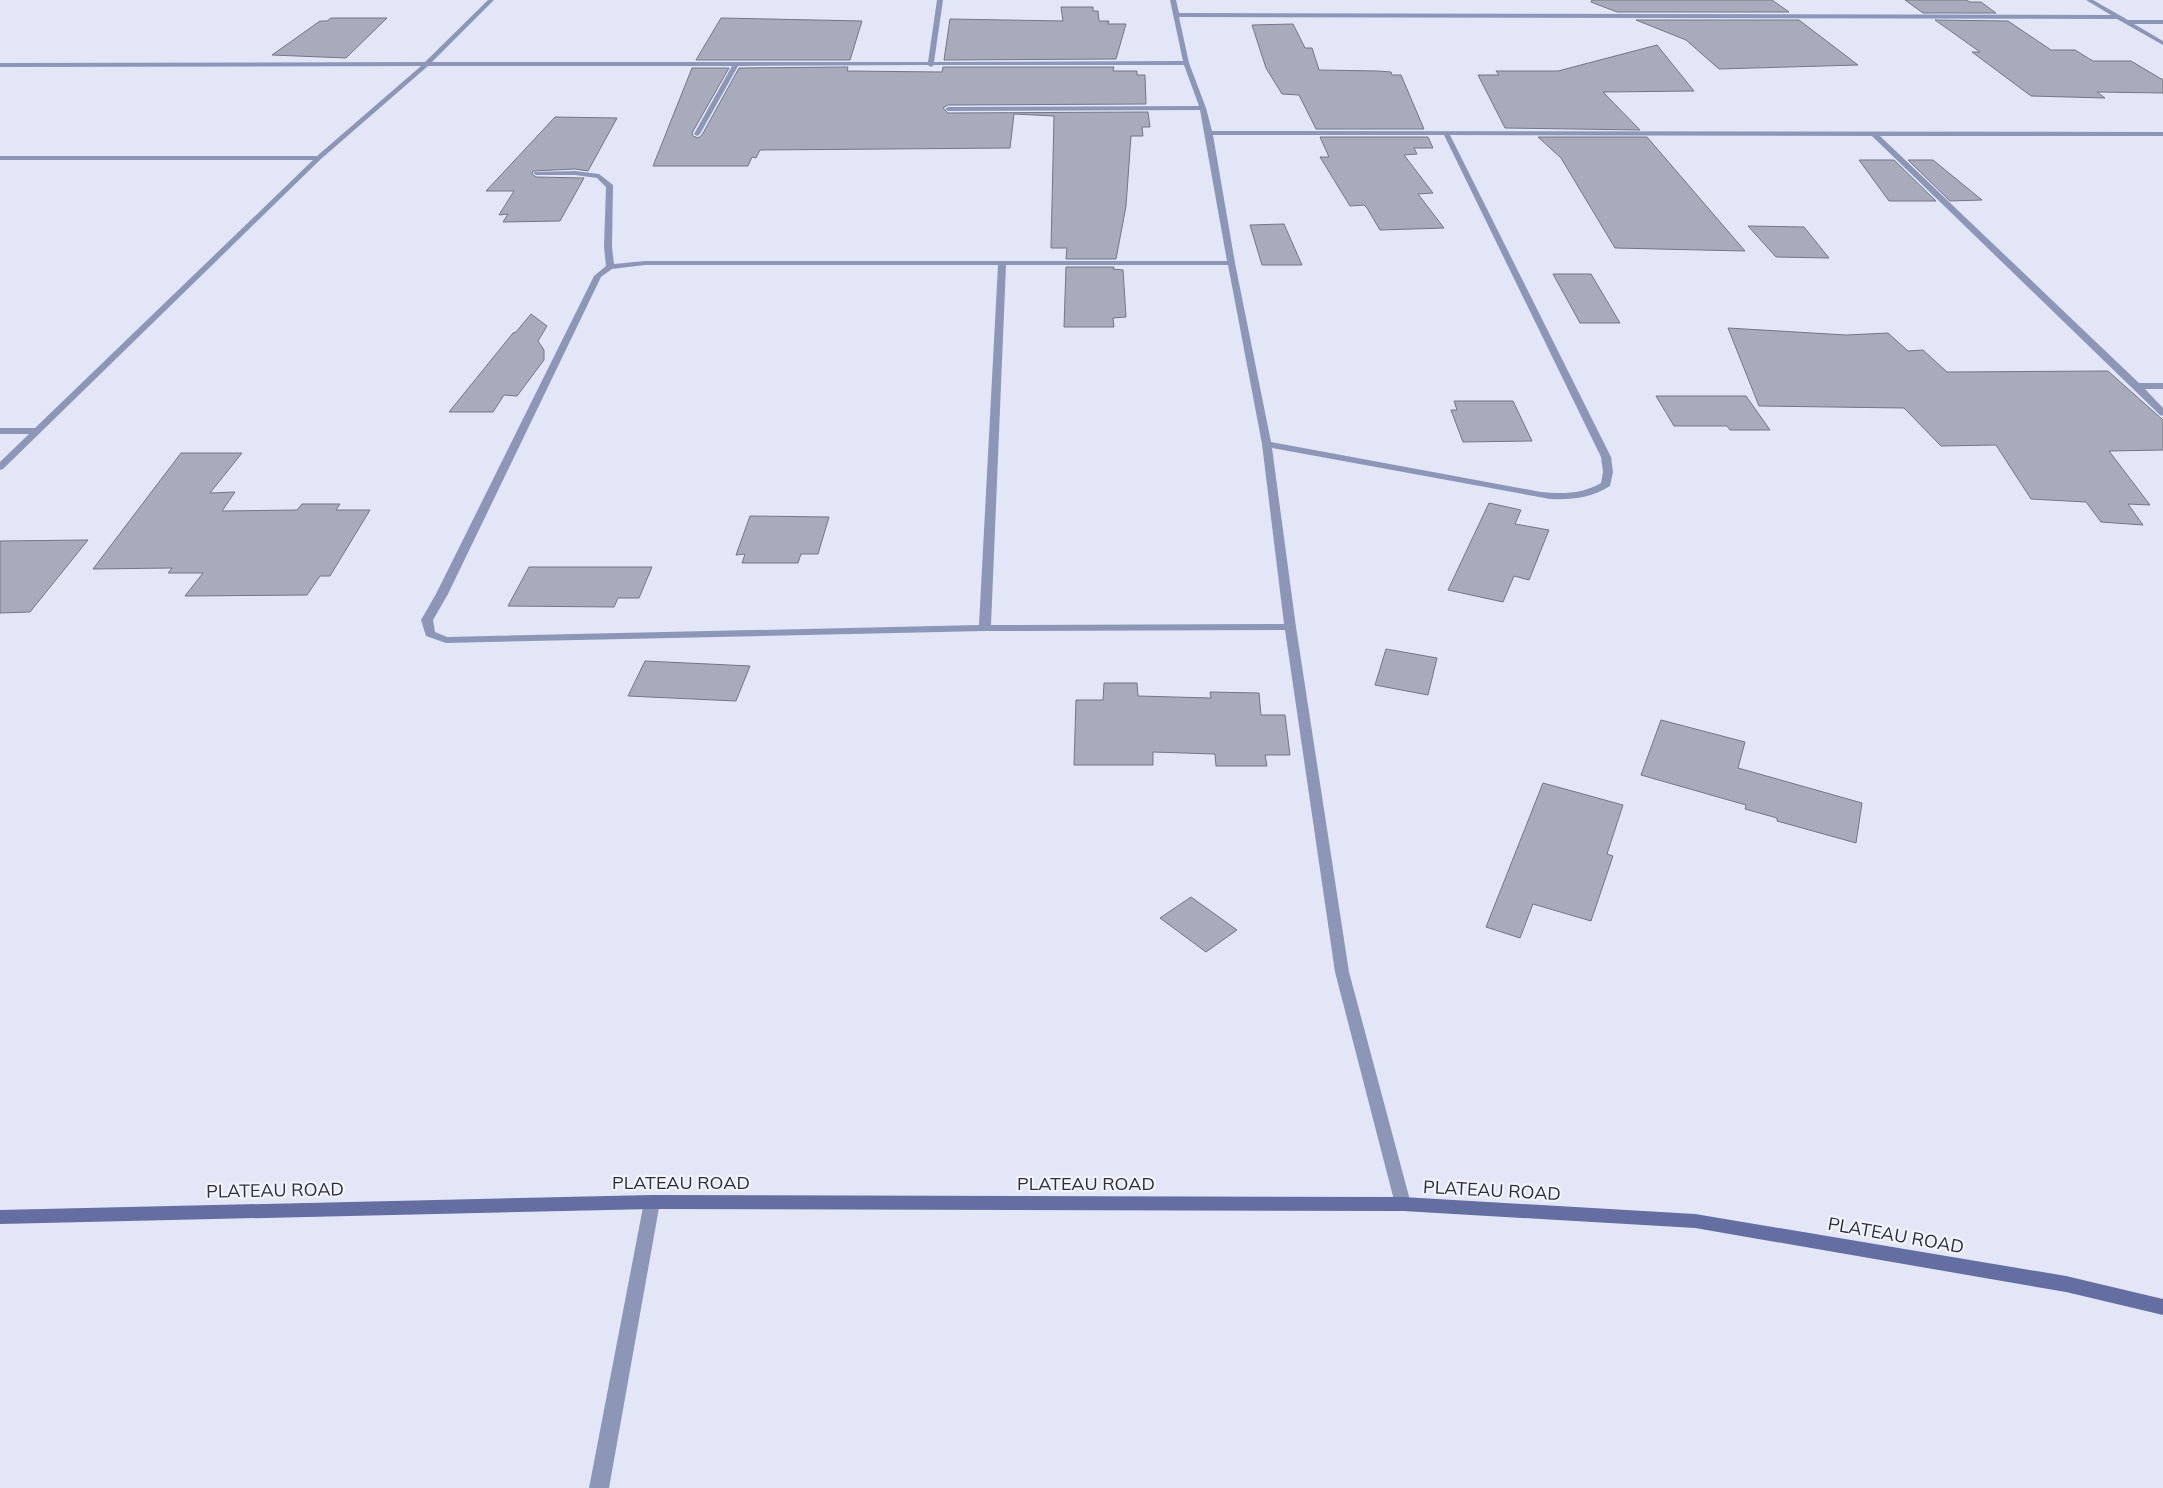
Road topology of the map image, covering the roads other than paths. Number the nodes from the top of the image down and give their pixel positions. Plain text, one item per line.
1 (491, 0) edge
2 (940, 0) edge
3 (1173, 0) edge
4 (2090, 0) edge
5 (1176, 16) junction
6 (2117, 17) junction
7 (2127, 22) junction
8 (2163, 22) edge
9 (2163, 43) edge
10 (1186, 63) junction
11 (427, 64) junction
12 (736, 64) junction
13 (0, 65) edge
14 (932, 65) junction
15 (1204, 108) junction
16 (948, 109) dead end
17 (1209, 133) junction
18 (697, 134) dead end
19 (2163, 134) edge
20 (1447, 135) junction
21 (1875, 135) junction
22 (0, 158) edge
23 (320, 158) junction
24 (536, 173) dead end
25 (1002, 263) junction
26 (1231, 263) junction
27 (610, 267) junction
28 (2137, 386) junction
29 (2163, 386) edge
30 (2163, 413) edge
31 (0, 431) edge
32 (38, 431) junction
33 (1267, 444) junction
34 (0, 466) edge
35 (1290, 627) junction
36 (985, 628) junction
37 (652, 1202) junction
38 (1403, 1204) junction
39 (0, 1217) edge
40 (2163, 1307) edge
41 (599, 1488) edge

1 - 11 street
2 - 14 street
3 - 5 street
4 - 6 street
5 - 6 street
5 - 10 street
6 - 7 street
7 - 8 street
7 - 9 street
10 - 14 street
10 - 15 street
11 - 12 street
11 - 13 street
11 - 23 street
12 - 14 street
12 - 18 street
15 - 16 street
15 - 17 street
17 - 20 street
17 - 26 street
19 - 21 street
20 - 21 street
20 - 33 street
21 - 28 street
22 - 23 street
23 - 32 street
24 - 27 street
25 - 26 street
25 - 27 street
25 - 36 street
26 - 33 street
27 - 36 street
28 - 29 street
28 - 30 street
31 - 32 street
32 - 34 street
33 - 35 street
35 - 36 street
35 - 38 street
37 - 38 street, PLATEAU ROAD
37 - 39 street, PLATEAU ROAD
37 - 41 street
38 - 40 street, PLATEAU ROAD

